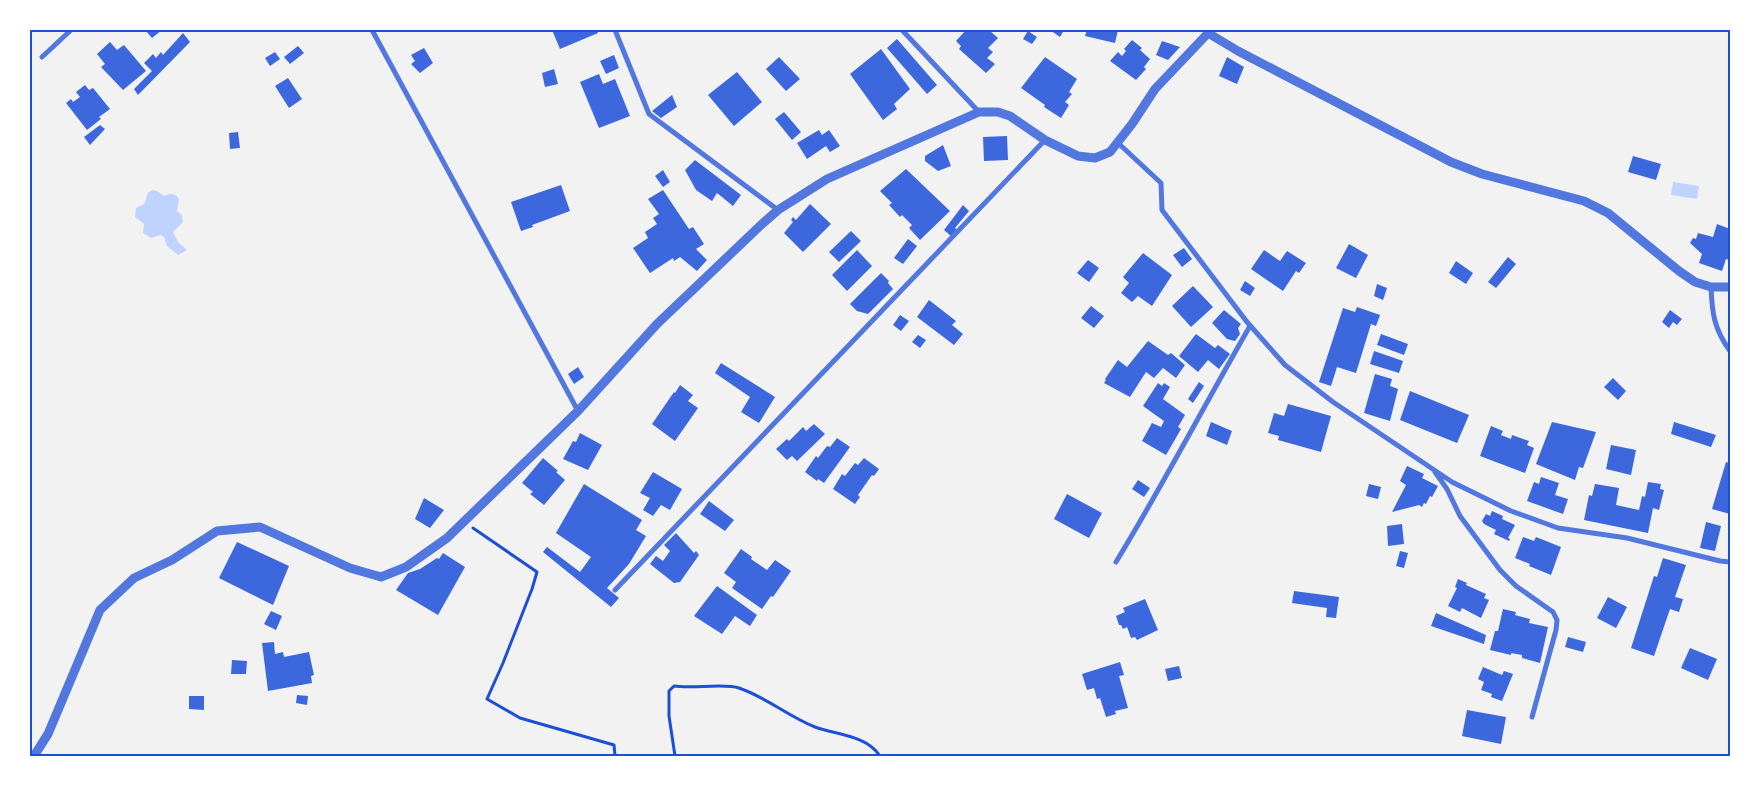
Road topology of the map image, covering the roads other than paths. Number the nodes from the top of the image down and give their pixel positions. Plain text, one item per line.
1 (71, 30) edge
2 (372, 30) edge
3 (615, 30) edge
4 (902, 30) edge
5 (1209, 32) edge
6 (42, 57) dead end
7 (979, 112) junction
8 (1045, 140) junction
9 (1118, 142) junction
10 (778, 210) junction
11 (1710, 287) junction
12 (1730, 287) edge
13 (1250, 326) junction
14 (1730, 351) edge
15 (578, 411) junction
16 (1434, 470) junction
17 (1116, 562) dead end
18 (1730, 562) edge
19 (615, 590) dead end
20 (1532, 717) dead end
21 (34, 756) edge

1 - 6 street
2 - 15 street
3 - 10 street
4 - 7 street
5 - 9 street
5 - 11 street
7 - 8 street
7 - 10 street
8 - 9 street
8 - 19 street
9 - 13 street
10 - 15 street
11 - 12 street
11 - 14 street
13 - 16 street
13 - 17 street
15 - 21 street
16 - 18 street
16 - 20 street

